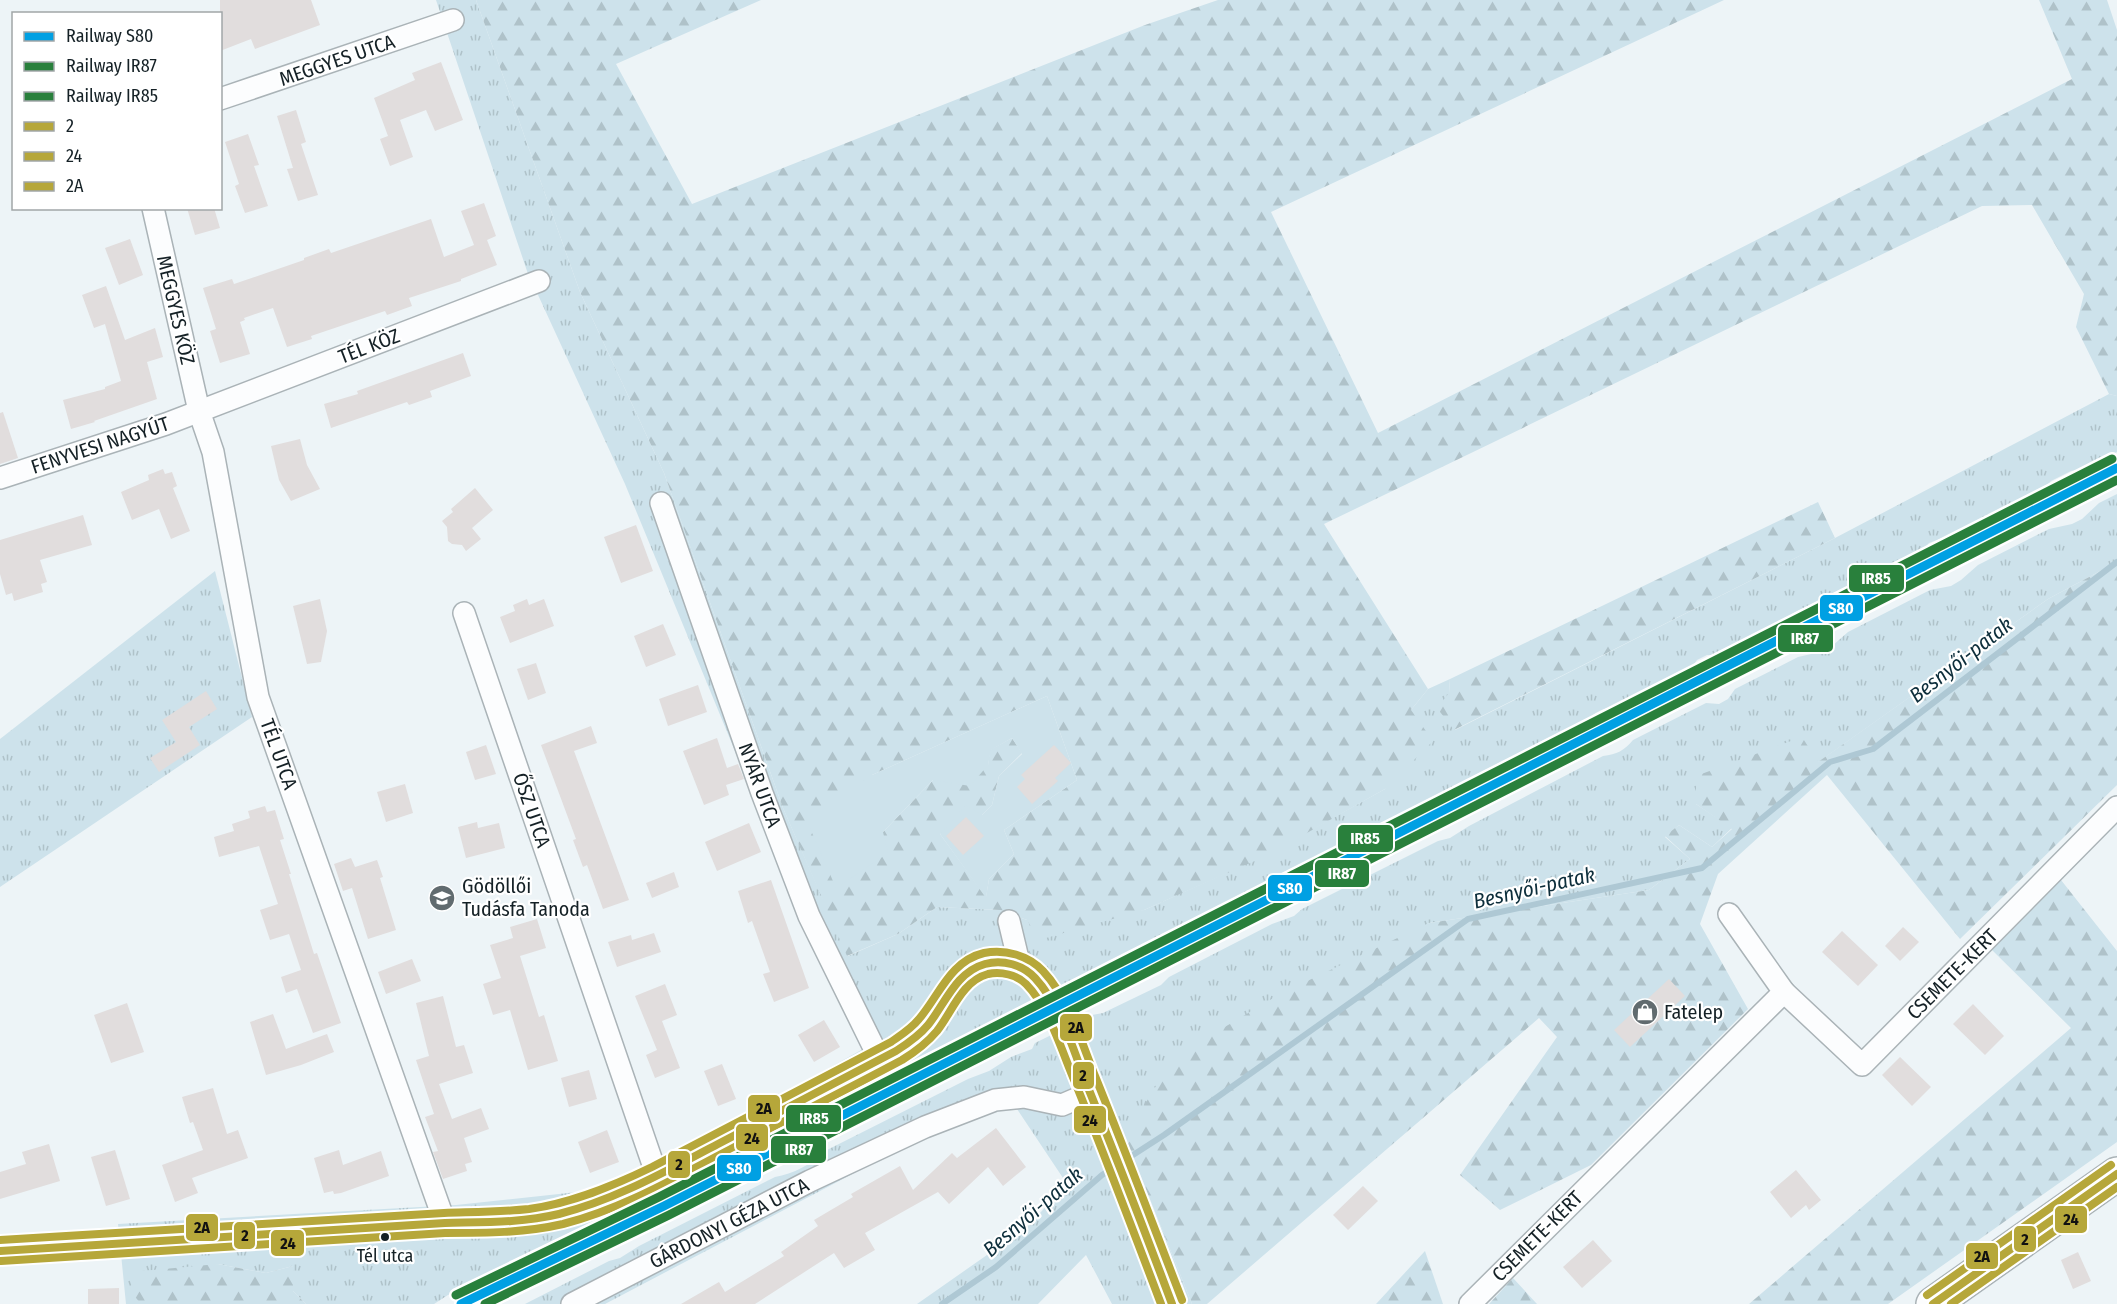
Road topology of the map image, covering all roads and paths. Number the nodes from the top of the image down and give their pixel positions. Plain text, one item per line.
1 (453, 20) dead end
2 (222, 98) edge
3 (153, 210) edge
4 (538, 281) dead end
5 (199, 411) junction
6 (0, 478) edge
7 (661, 503) dead end
8 (464, 613) dead end
9 (2117, 807) edge
10 (1728, 914) dead end
11 (1009, 921) dead end
12 (1020, 967) junction
13 (1784, 992) junction
14 (1048, 997) tunnel mouth
15 (1064, 1030) tunnel mouth
16 (880, 1060) junction
17 (1090, 1093) junction
18 (2117, 1173) edge
19 (657, 1176) junction
20 (445, 1223) junction
21 (0, 1251) edge
22 (572, 1304) edge
23 (1172, 1304) edge
24 (1470, 1304) edge
25 (1933, 1304) edge

1 - 2 street, MEGGYES UTCA
3 - 5 street, MEGGYES KÖZ
4 - 5 street, TÉL KÖZ
5 - 6 street, FENYVESI NAGYÚT
5 - 20 street, TÉL UTCA
7 - 16 street, NYÁR UTCA
8 - 19 street, ŐSZ UTCA
9 - 13 street, CSEMETE-KERT
10 - 13 street, CSEMETE-KERT
11 - 12 street
12 - 14 street
12 - 16 street
13 - 24 street, CSEMETE-KERT
15 - 17 street
16 - 19 street
17 - 22 street, GÁRDONYI GÉZA UTCA
17 - 23 street
18 - 25 main road
19 - 20 street
20 - 21 street

